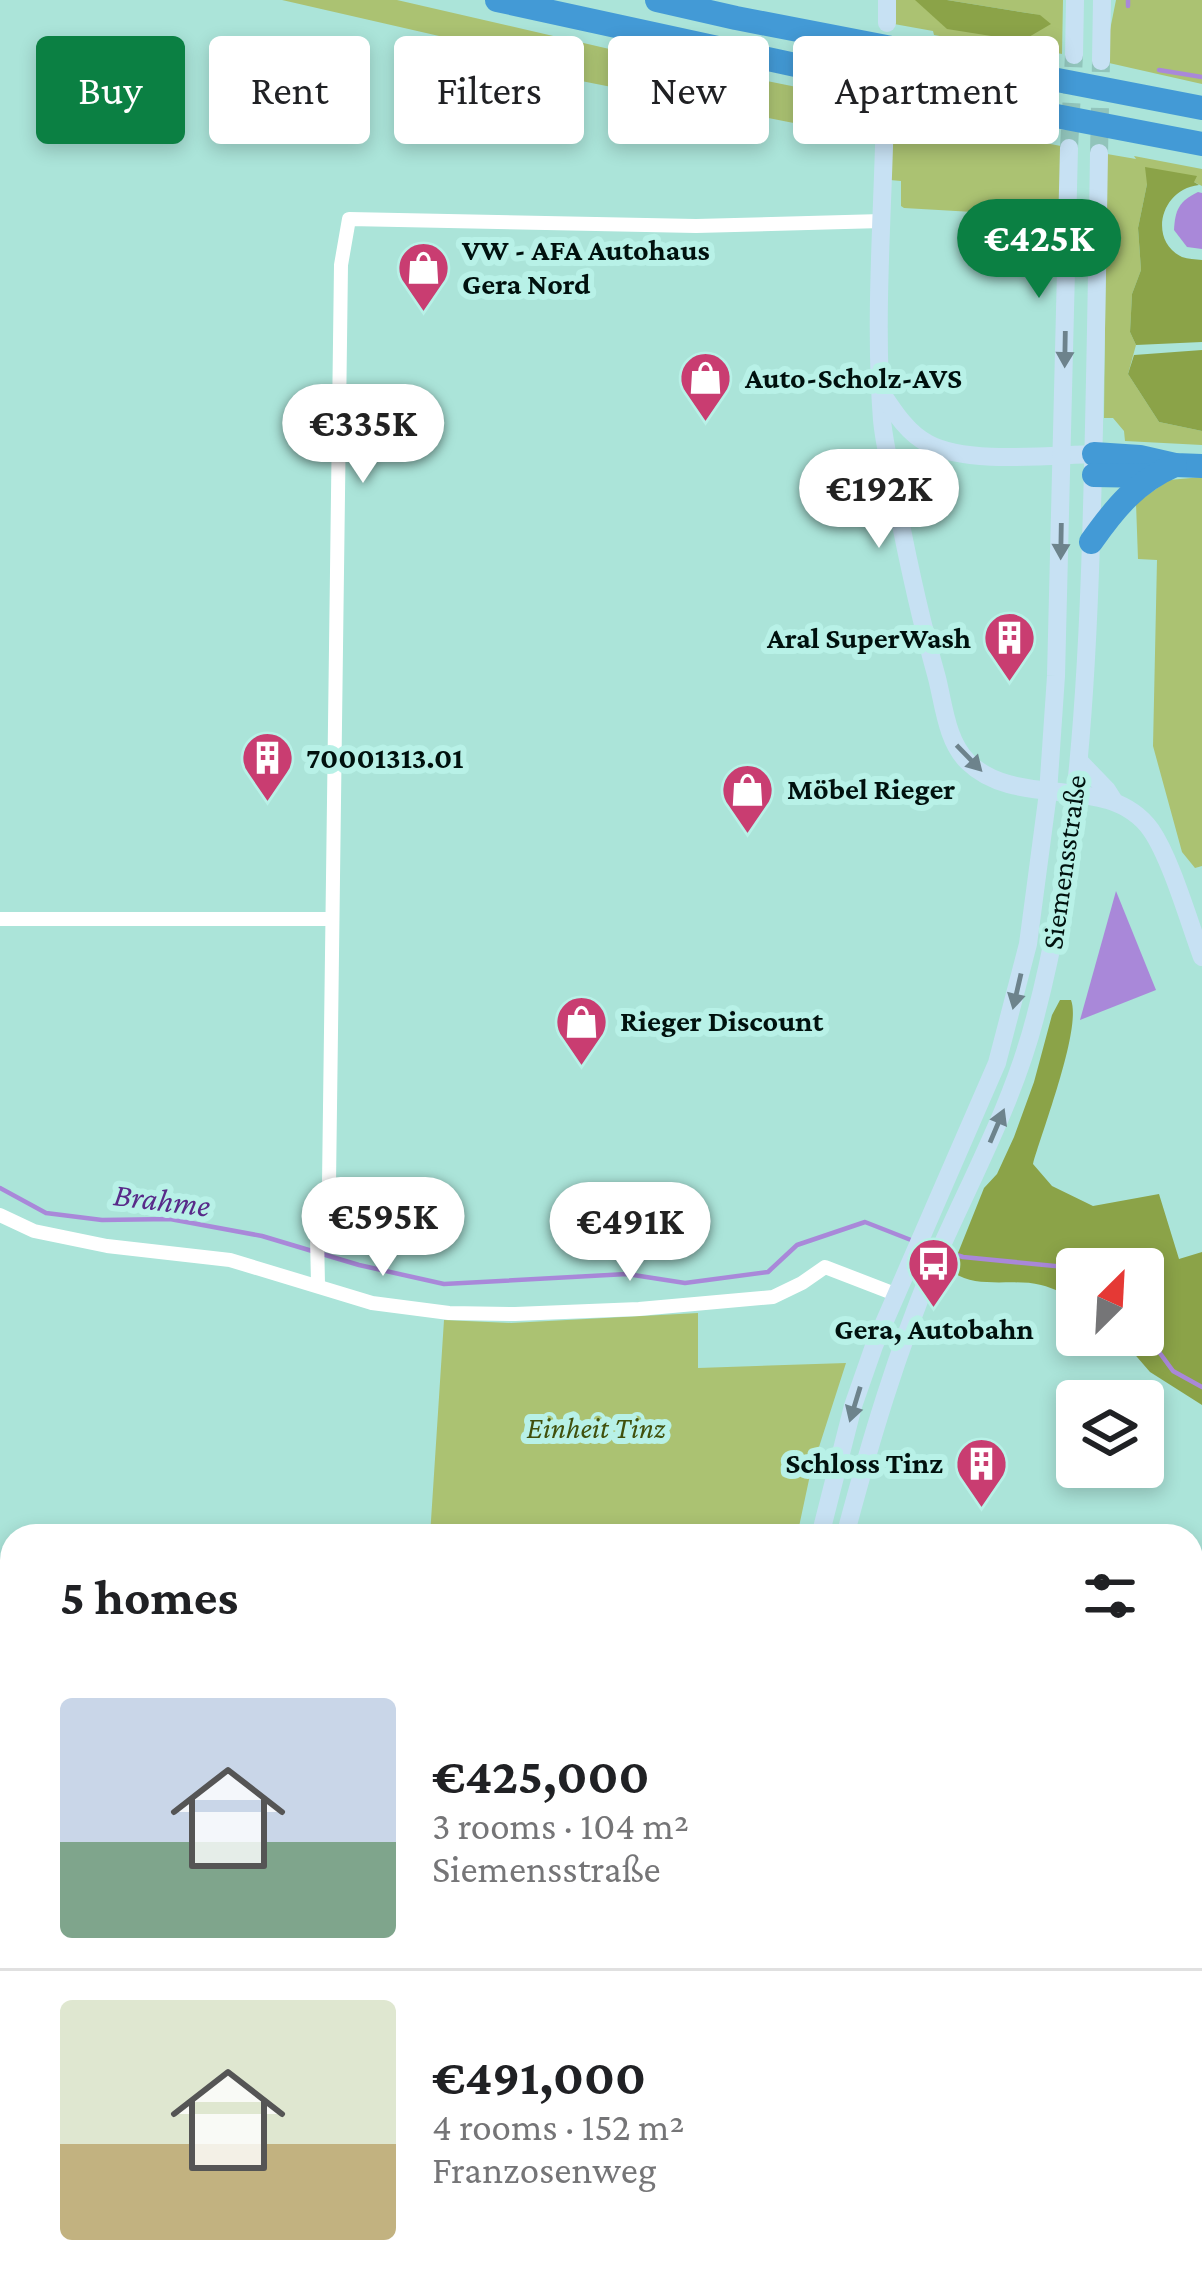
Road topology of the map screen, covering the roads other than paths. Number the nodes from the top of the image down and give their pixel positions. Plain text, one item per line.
1 (497, 0) edge
2 (657, 0) edge
3 (887, 0) edge
4 (1075, 0) edge
5 (1102, 0) edge
6 (886, 23) tunnel mouth
7 (1074, 56) tunnel mouth
8 (1101, 61) tunnel mouth
9 (1202, 108) edge
10 (884, 144) edge
11 (1202, 144) edge
12 (1070, 148) tunnel mouth
13 (1099, 153) tunnel mouth
14 (882, 221) junction
15 (882, 392) junction
16 (915, 435) junction
17 (1062, 454) junction
18 (1094, 464) junction
19 (1175, 465) junction
20 (1202, 466) edge
21 (1150, 476) junction
22 (892, 480) junction
23 (1091, 542) junction
24 (1079, 760) junction
25 (1048, 793) junction
26 (1075, 795) junction
27 (1114, 801) junction
28 (0, 919) edge
29 (332, 919) junction
30 (1202, 956) edge
31 (0, 1215) edge
32 (317, 1279) junction
33 (895, 1294) junction
34 (917, 1304) junction
35 (823, 1524) edge
36 (848, 1524) edge

1 - 11 highway
2 - 9 highway
3 - 6 main road
4 - 7 main road
5 - 8 main road
10 - 14 main road, Siemensstraße
12 -> 17 main road, Siemensstraße
13 - 18 main road, Siemensstraße
14 - 15 main road, Siemensstraße
14 - 29 street
15 - 16 main road
15 - 22 main road, Siemensstraße
16 - 17 main road
16 - 22 main road
17 - 18 main road
17 -> 25 main road, Siemensstraße
18 - 19 highway
18 - 21 highway
18 - 23 main road, Siemensstraße
19 - 20 highway
19 - 21 highway
21 - 23 highway
22 -> 25 main road, Siemensstraße
23 - 24 main road, Siemensstraße
24 - 26 main road, Siemensstraße
24 - 27 main road
25 - 26 main road
25 -> 33 main road, Siemensstraße
26 - 27 main road
34 -> 26 main road, Siemensstraße
27 - 30 main road
28 - 29 street
29 - 32 street
31 - 32 street
32 - 33 street
33 - 34 main road
33 -> 35 main road, Siemensstraße
34 - 36 main road, Siemensstraße

